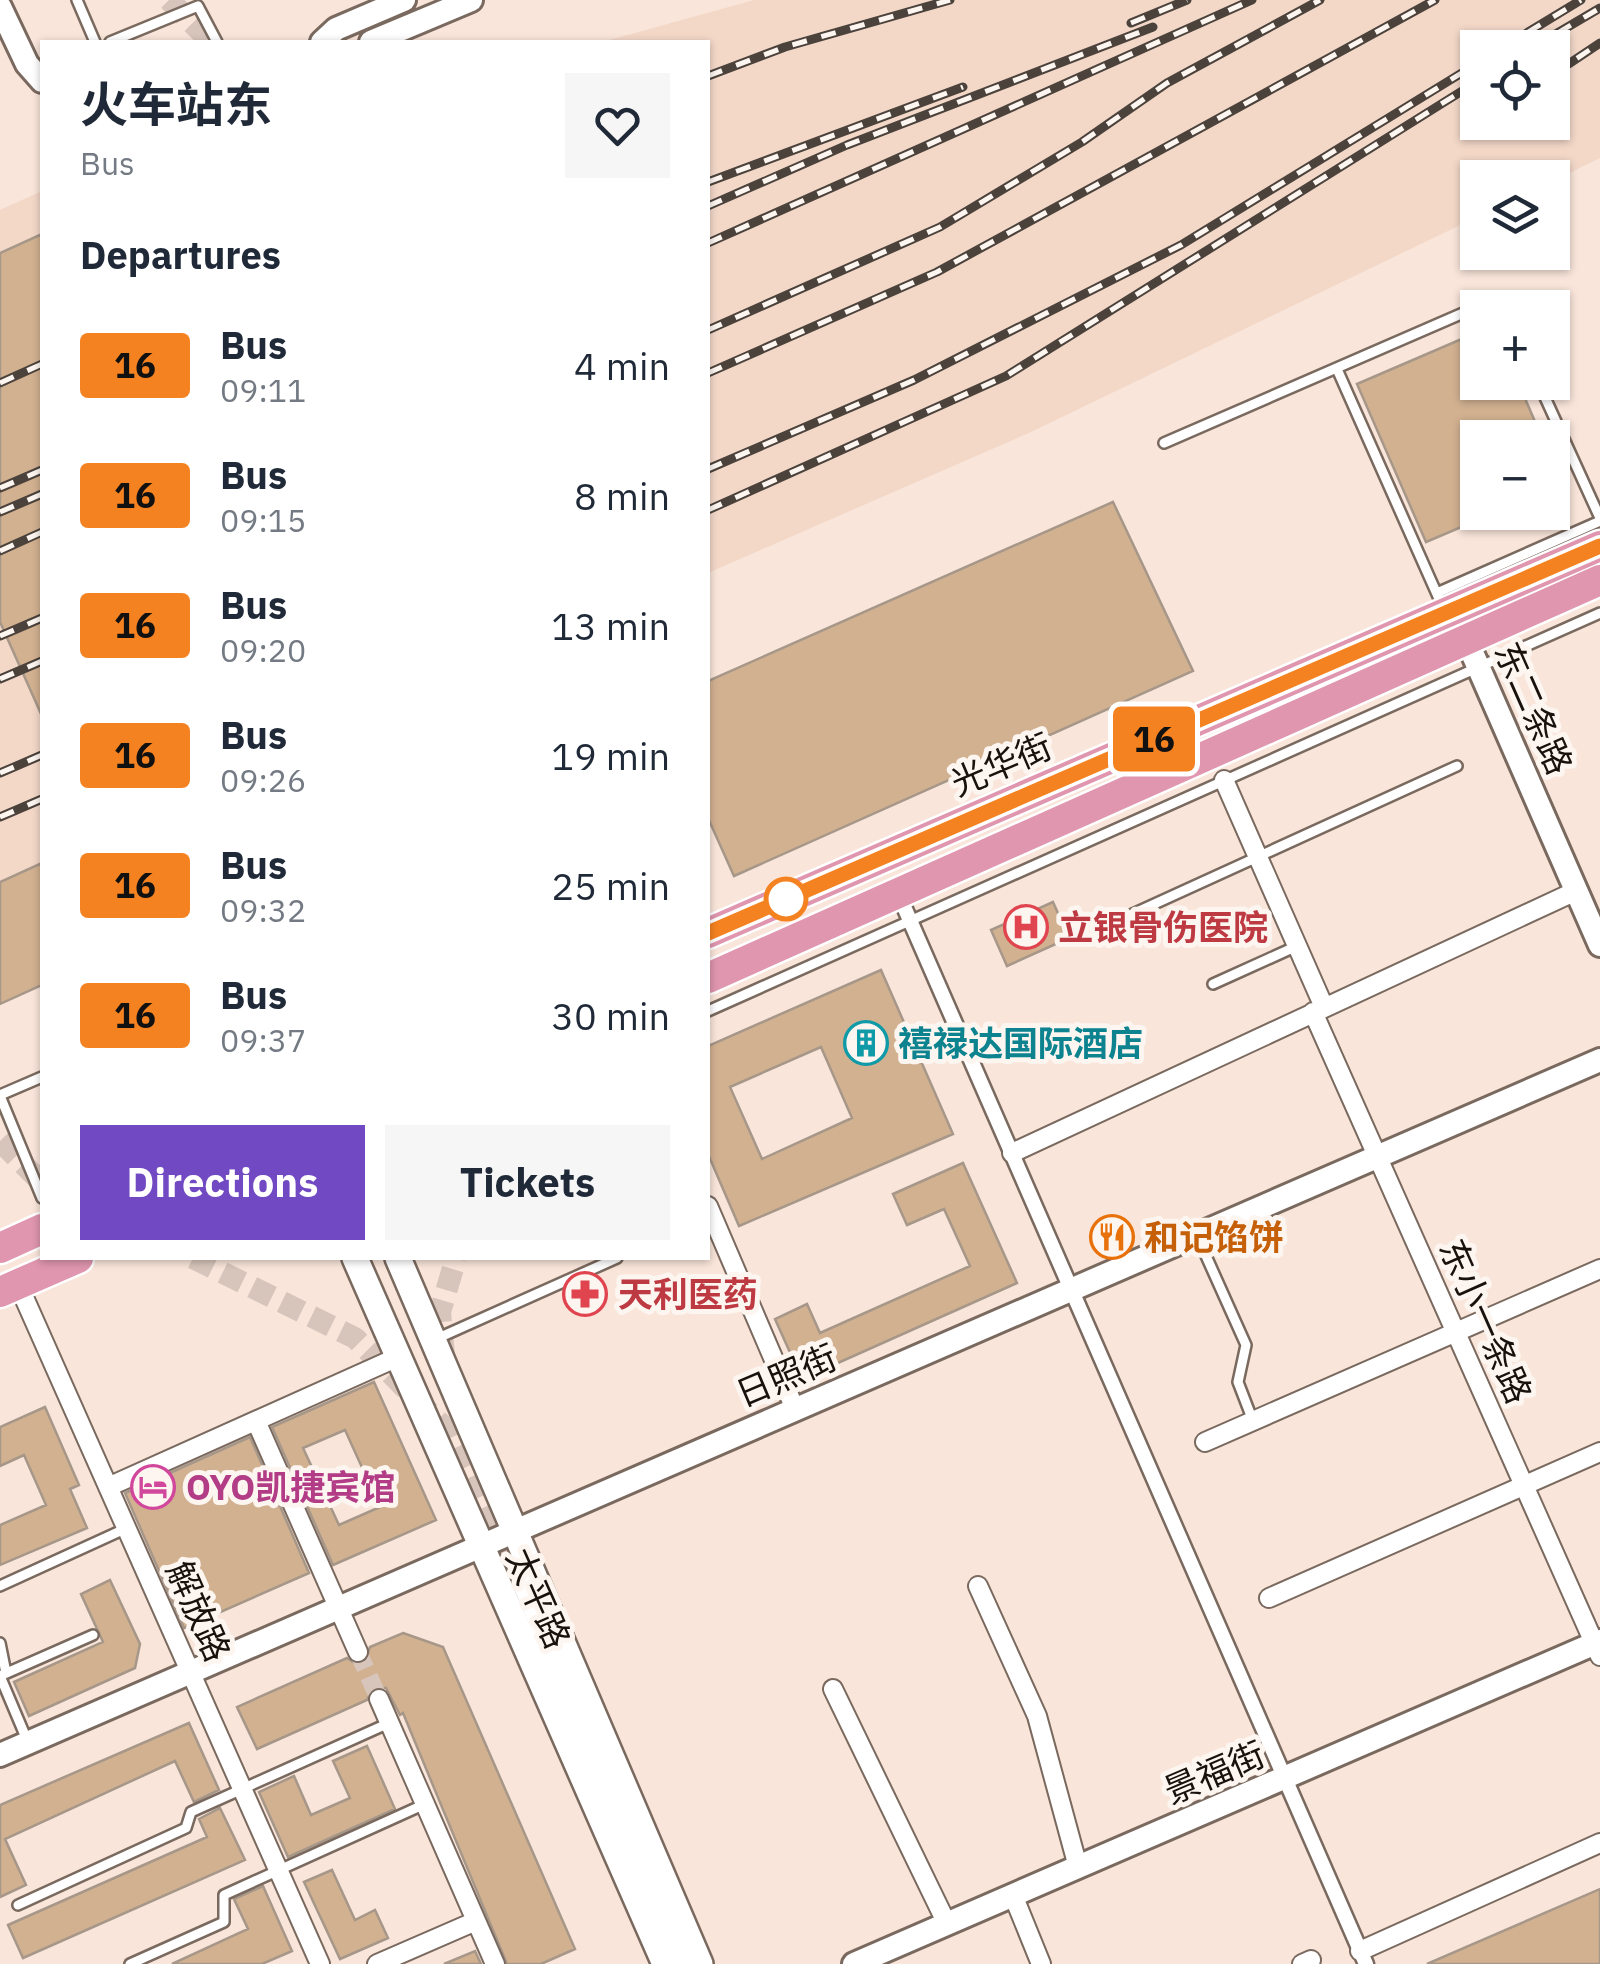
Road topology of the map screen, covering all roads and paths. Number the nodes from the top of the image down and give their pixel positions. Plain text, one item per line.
1 (77, 0) edge
2 (404, 0) edge
3 (471, 0) edge
4 (0, 6) edge
5 (94, 40) edge
6 (115, 40) edge
7 (215, 40) edge
8 (324, 40) edge
9 (376, 40) edge
10 (40, 79) edge
11 (1460, 314) edge
12 (1337, 368) junction
13 (1546, 400) edge
14 (1164, 442) dead end
15 (1600, 520) edge
16 (1600, 546) edge
17 (1600, 580) edge
18 (1445, 604) junction
19 (1600, 613) edge
20 (1472, 654) junction
21 (1457, 766) dead end
22 (1224, 780) junction
23 (1258, 856) junction
24 (1576, 891) junction
25 (904, 907) junction
26 (1118, 920) dead end
27 (710, 932) edge
28 (1600, 945) edge
29 (1297, 946) junction
30 (710, 977) edge
31 (1214, 984) dead end
32 (1319, 1009) junction
33 (710, 1010) edge
34 (1600, 1060) edge
35 (40, 1078) edge
36 (0, 1095) edge
37 (1012, 1153) junction
38 (1378, 1156) junction
39 (40, 1193) edge
40 (710, 1215) edge
41 (40, 1230) edge
42 (1196, 1235) junction
43 (0, 1248) edge
44 (73, 1260) edge
45 (355, 1260) edge
46 (399, 1260) edge
47 (614, 1260) edge
48 (1600, 1269) edge
49 (9, 1288) edge
50 (1071, 1288) junction
51 (1456, 1332) junction
52 (434, 1340) junction
53 (398, 1357) junction
54 (795, 1409) junction
55 (256, 1420) junction
56 (1253, 1421) junction
57 (1206, 1442) dead end
58 (1600, 1452) edge
59 (1524, 1486) junction
60 (108, 1487) junction
61 (127, 1528) junction
62 (518, 1528) junction
63 (478, 1546) junction
64 (0, 1586) edge
65 (978, 1586) dead end
66 (1269, 1598) dead end
67 (338, 1608) junction
68 (93, 1635) dead end
69 (0, 1643) edge
70 (1598, 1647) edge
71 (358, 1652) tunnel mouth
72 (190, 1672) junction
73 (2, 1675) edge
74 (833, 1689) dead end
75 (379, 1699) tunnel mouth
76 (389, 1723) junction
77 (28, 1742) junction
78 (0, 1754) edge
79 (1285, 1780) junction
80 (242, 1788) junction
81 (425, 1804) junction
82 (1600, 1844) edge
83 (1078, 1868) junction
84 (278, 1870) junction
85 (1013, 1896) junction
86 (18, 1905) dead end
87 (476, 1921) junction
88 (947, 1924) junction
89 (1363, 1957) edge
90 (130, 1964) edge
91 (320, 1964) edge
92 (378, 1964) edge
93 (495, 1964) edge
94 (665, 1964) edge
95 (677, 1964) edge
96 (692, 1964) edge
97 (700, 1964) edge
98 (854, 1964) edge
99 (1041, 1964) edge

1 - 5 lane
2 - 8 street
3 - 9 street
4 - 10 street
6 - 7 lane
11 - 12 lane
12 - 14 lane
12 - 18 lane
13 - 15 lane
15 - 18 lane
16 - 18 highway, 光华街
17 - 20 highway
18 - 20 street, 东二条路
18 - 27 highway, 光华街
19 - 20 lane
20 - 22 lane
20 - 24 street, 东二条路
20 - 25 highway
21 - 23 lane
22 - 23 street, 东小一条路
22 - 25 lane
23 - 26 lane
23 - 29 street, 东小一条路
24 - 28 street, 东二条路
24 - 32 street
25 - 30 highway
25 - 33 lane
25 - 37 street
29 - 31 lane
29 - 32 street, 东小一条路
32 - 37 street
32 - 38 street, 东小一条路
34 - 38 street, 日照街
35 - 36 lane
36 - 39 lane
37 - 50 street
38 - 42 street, 日照街
38 - 51 street, 东小一条路
40 - 54 street
41 - 43 highway
42 - 50 street, 日照街
42 - 56 lane
44 - 49 highway
45 - 53 main road, 太平路
46 - 52 main road, 太平路
47 - 52 lane
48 - 51 street
49 - 60 street, 解放路
50 - 54 street, 日照街
50 - 79 street
51 - 56 street
51 - 59 street, 东小一条路
52 - 62 main road, 太平路
53 - 55 street
53 - 63 main road, 太平路
54 - 62 street, 日照街
55 - 60 street
55 - 67 street
56 - 57 street
58 - 59 street
59 - 66 street
59 - 70 street, 东小一条路
60 - 61 street, 解放路
61 - 64 lane
61 - 72 street, 解放路
62 - 63 street, 日照街
62 - 97 main road, 太平路
63 - 67 street, 日照街
63 - 94 main road, 太平路
65 - 83 street
67 - 71 street
67 - 72 street, 日照街
68 - 73 lane
69 - 73 lane
70 - 79 street, 景福街
72 - 77 street, 日照街
72 - 80 street, 解放路
73 - 77 lane
74 - 88 street
75 - 76 street
76 - 80 lane
76 - 81 street
77 - 78 street, 日照街
79 - 83 street, 景福街
79 - 89 street
80 - 84 street, 解放路
80 - 86 lane
81 - 84 lane
81 - 87 street
82 - 89 street
83 - 85 street, 景福街
84 - 90 lane
84 - 91 street, 解放路
85 - 88 street, 景福街
85 - 99 street
87 - 92 street
87 - 93 street
88 - 98 street, 景福街
95 - 96 street

